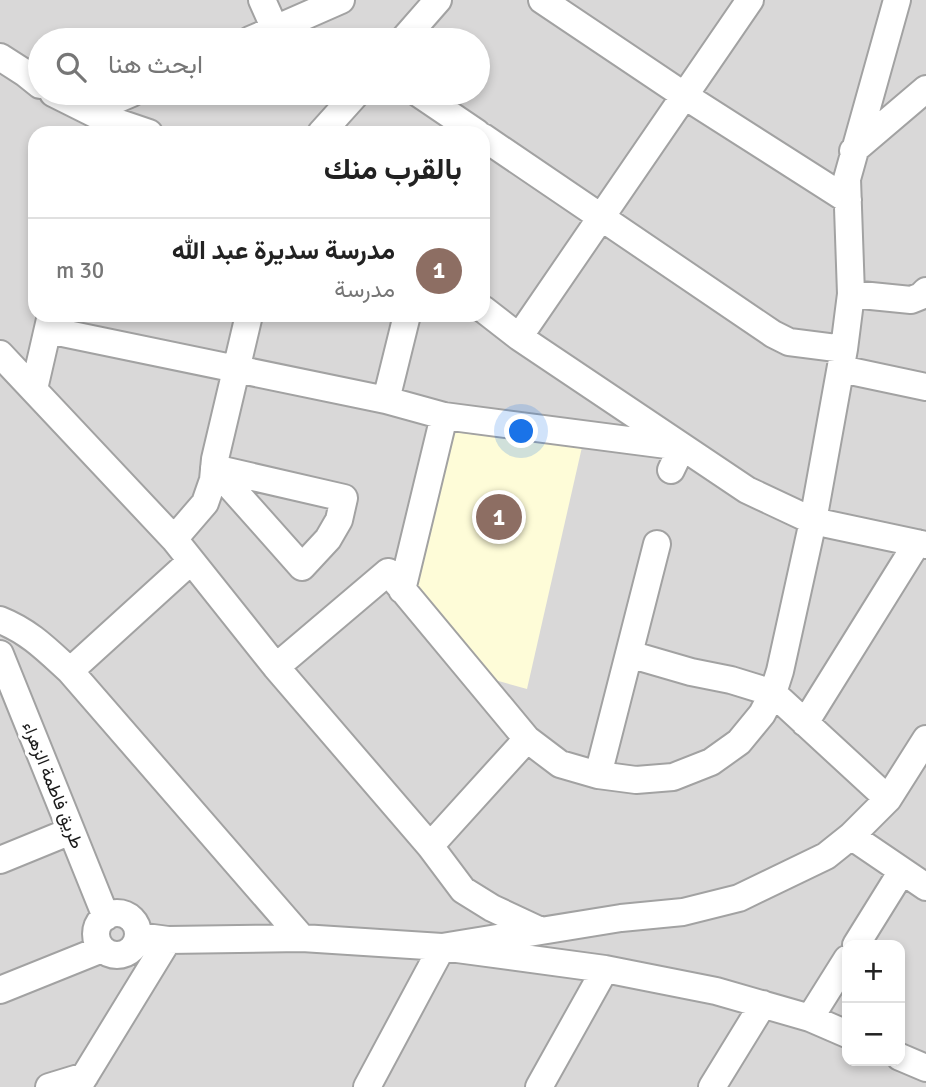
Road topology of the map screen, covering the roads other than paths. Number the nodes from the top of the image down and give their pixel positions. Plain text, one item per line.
1 (262, 0) edge
2 (341, 0) edge
3 (438, 0) edge
4 (542, 0) edge
5 (750, 0) edge
6 (897, 0) edge
7 (275, 28) edge
8 (277, 28) edge
9 (414, 28) edge
10 (0, 57) edge
11 (28, 75) edge
12 (926, 89) edge
13 (685, 96) junction
14 (71, 105) edge
15 (115, 105) edge
16 (346, 105) edge
17 (436, 105) edge
18 (94, 120) edge
19 (119, 126) edge
20 (327, 126) edge
21 (467, 126) edge
22 (490, 142) edge
23 (853, 151) junction
24 (848, 200) junction
25 (601, 217) junction
26 (926, 291) edge
27 (851, 293) junction
28 (490, 314) edge
29 (50, 322) edge
30 (247, 322) edge
31 (405, 322) edge
32 (519, 337) junction
33 (0, 354) edge
34 (843, 359) junction
35 (236, 368) junction
36 (926, 387) edge
37 (34, 389) junction
38 (386, 400) junction
39 (444, 416) junction
40 (677, 458) junction
41 (214, 468) junction
42 (813, 521) junction
43 (174, 539) junction
44 (657, 544) dead end
45 (921, 544) edge
46 (191, 561) junction
47 (402, 590) junction
48 (0, 620) edge
49 (0, 654) edge
50 (629, 654) junction
51 (276, 667) junction
52 (70, 671) junction
53 (773, 693) junction
54 (805, 723) junction
55 (926, 739) edge
56 (527, 740) junction
57 (598, 775) junction
58 (888, 799) junction
59 (71, 831) junction
60 (851, 836) junction
61 (429, 846) junction
62 (0, 860) edge
63 (902, 871) junction
64 (926, 887) edge
65 (106, 917) junction
66 (540, 930) junction
67 (138, 936) junction
68 (302, 938) junction
69 (168, 940) junction
70 (859, 940) edge
71 (442, 947) junction
72 (102, 949) junction
73 (842, 967) edge
74 (605, 969) junction
75 (0, 990) edge
76 (763, 1004) junction
77 (810, 1018) junction
78 (842, 1032) edge
79 (905, 1059) edge
80 (926, 1068) edge
81 (82, 1081) edge
82 (49, 1087) edge
83 (367, 1087) edge
84 (539, 1087) edge
85 (712, 1087) edge

1 - 7 street
2 - 8 street
3 - 9 street
4 - 13 street
5 - 13 street
6 - 23 street
10 - 11 street
12 - 23 street
13 - 24 street
13 - 25 street
14 - 18 street
15 - 18 street
16 - 20 street
17 - 21 street
18 - 19 street
22 - 25 street
23 - 24 street
24 - 27 street
25 - 32 street
25 - 34 street
26 - 27 street
27 - 34 street
28 - 32 street
29 - 35 street
29 - 37 street
30 - 35 street
31 - 38 street
32 - 40 street
33 - 37 street
34 - 36 street
34 - 42 street
35 - 38 street
35 - 41 street
37 - 43 street
38 - 39 street
39 - 40 street
39 - 47 street
40 - 42 street
41 - 41 street
41 - 43 street
42 - 45 street
42 - 53 street
43 - 46 street
44 - 50 street
45 - 54 street
46 - 51 street
46 - 52 street
47 - 51 street
47 - 56 street
48 - 52 street
49 - 59 street, طريق فاطمة الزهراء
50 - 53 street
50 - 57 street
51 - 61 street
52 - 68 street
53 - 54 street
53 - 57 street
54 - 58 street
55 - 58 street
56 - 57 street
56 - 61 street
58 - 60 street
59 - 62 street
59 - 65 street, طريق فاطمة الزهراء
60 - 63 street
60 - 66 street
61 - 66 street
63 - 64 street
63 - 70 street
65 - 67 street
65 - 72 street
66 - 71 street
67 - 69 street
67 - 72 street
68 - 69 street
68 - 71 street
69 - 81 street
71 - 74 street
71 - 83 street
72 - 75 street
73 - 77 street
74 - 76 street
74 - 84 street
76 - 77 street
76 - 85 street
77 - 78 street
79 - 80 street
81 - 82 street

